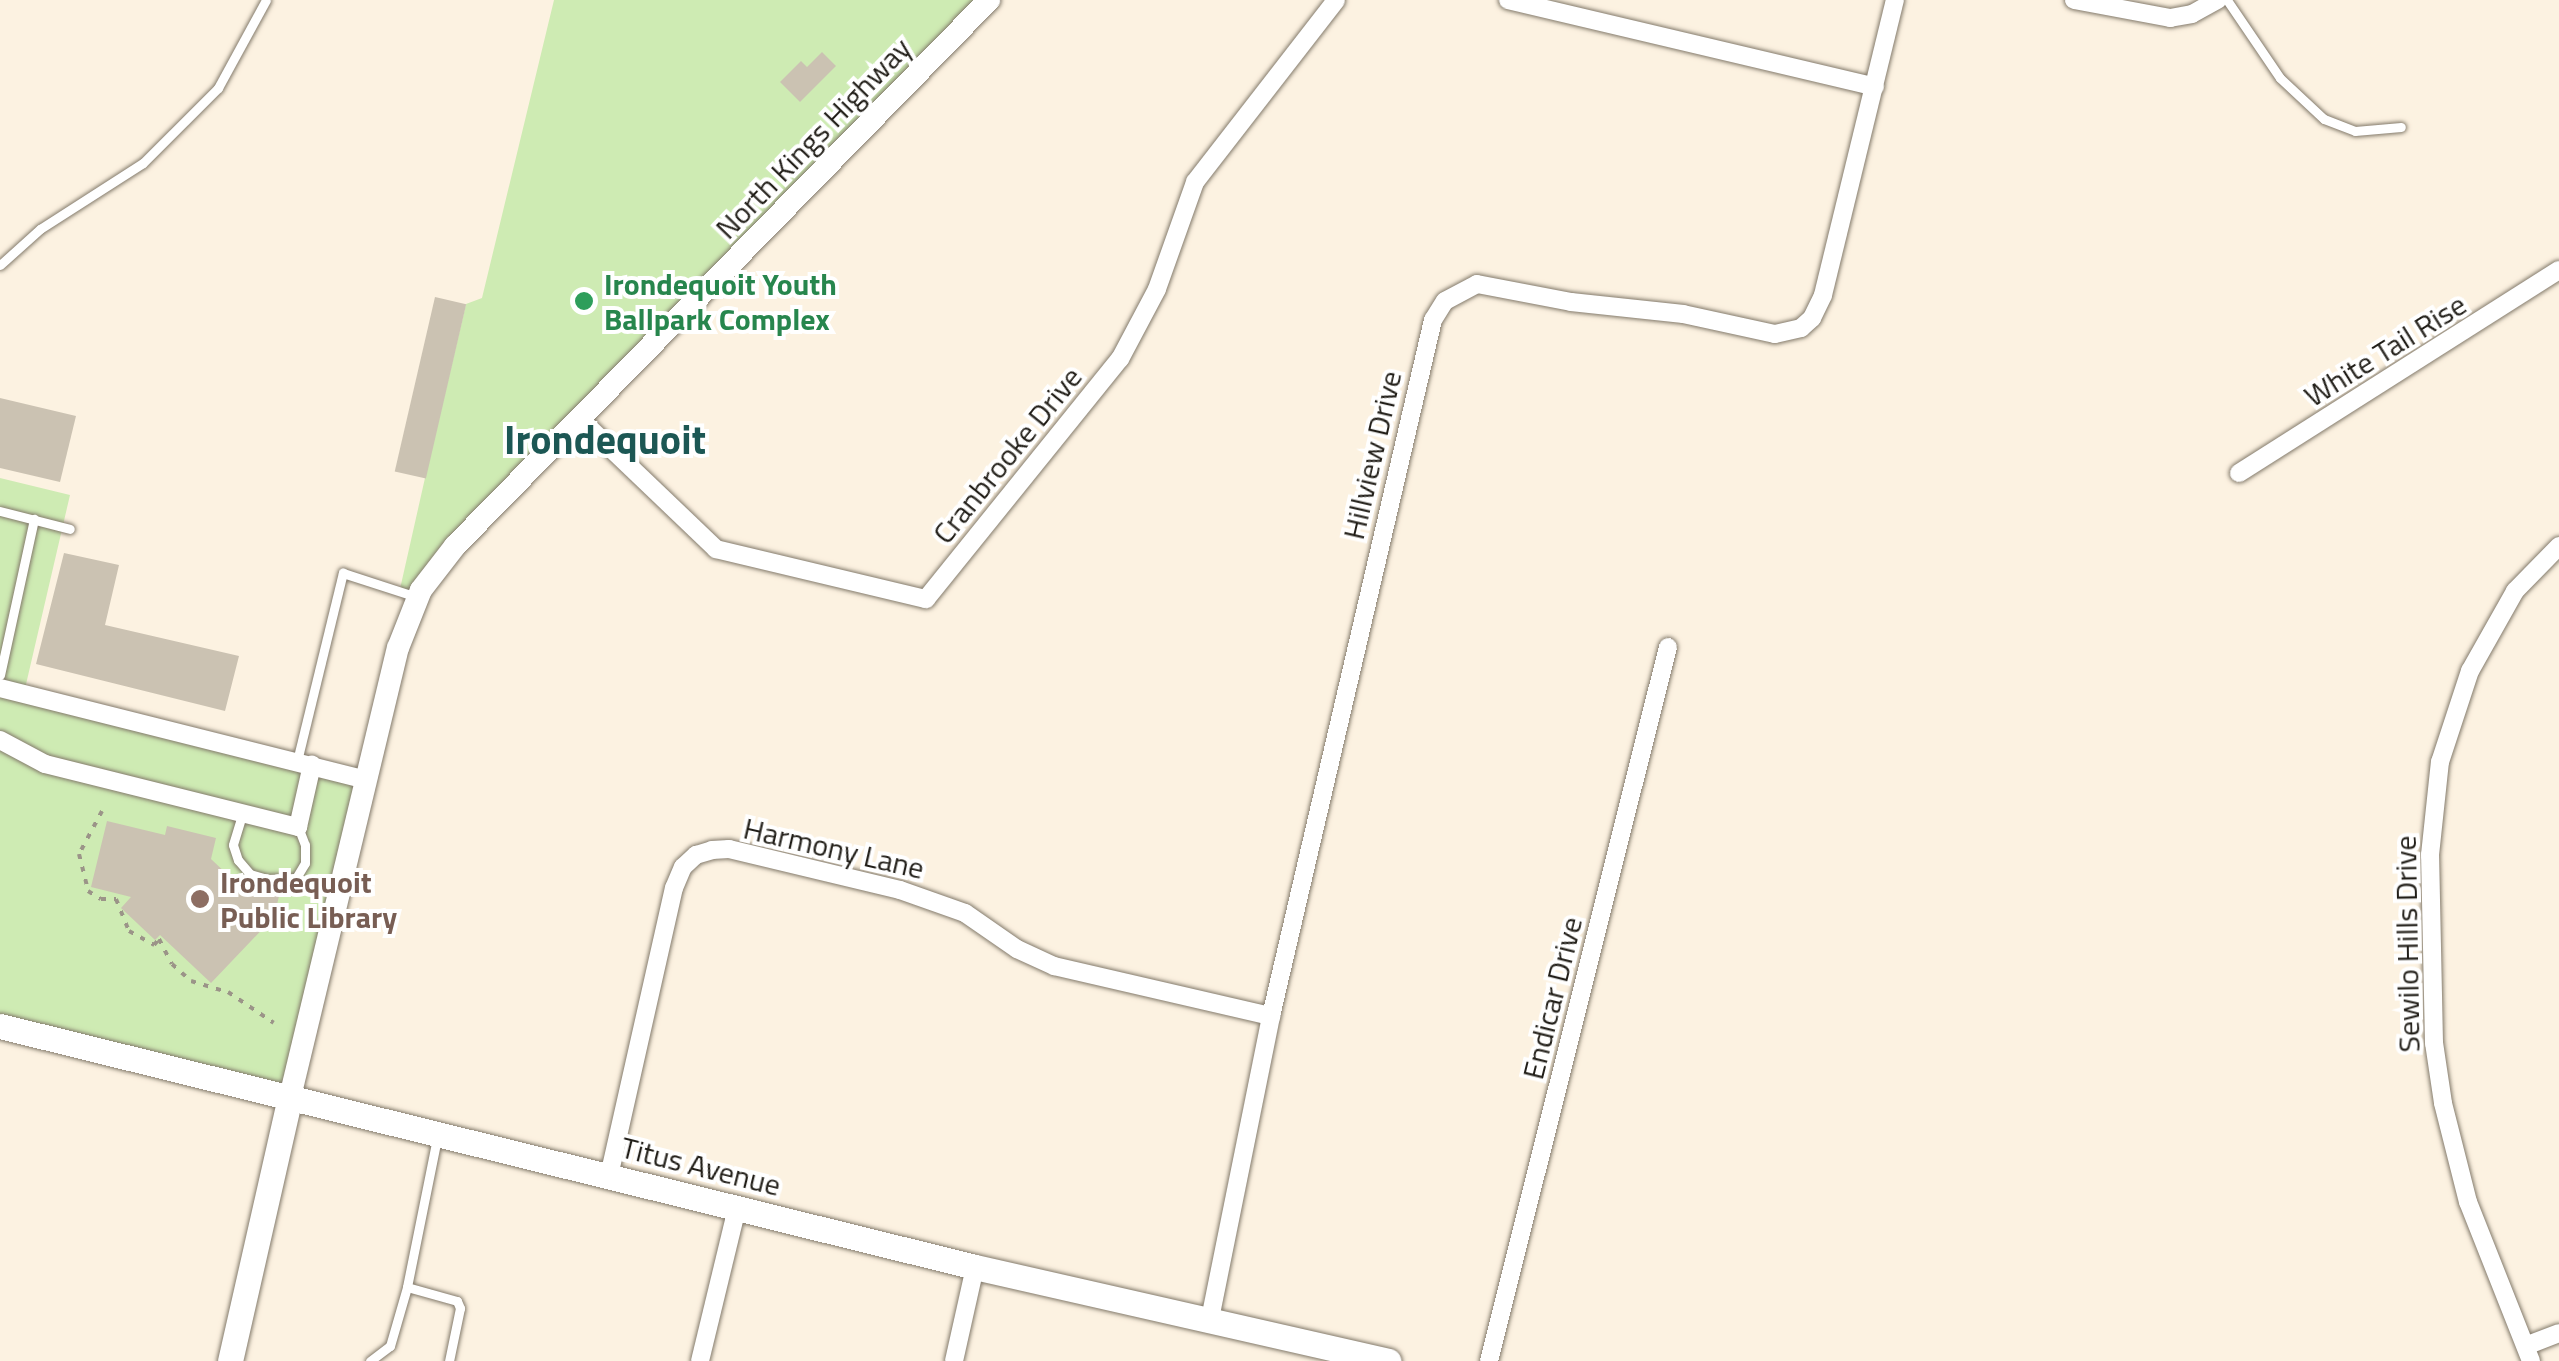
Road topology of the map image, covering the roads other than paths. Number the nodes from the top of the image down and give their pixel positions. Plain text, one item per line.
1 (266, 0) edge
2 (989, 0) edge
3 (1336, 0) edge
4 (1508, 0) edge
5 (1895, 0) edge
6 (2074, 0) edge
7 (2217, 0) edge
8 (2228, 0) edge
9 (1875, 86) junction
10 (2401, 127) dead end
11 (0, 266) edge
12 (2559, 270) edge
13 (579, 418) junction
14 (2239, 473) dead end
15 (0, 511) edge
16 (34, 520) junction
17 (70, 529) dead end
18 (2559, 546) edge
19 (417, 597) junction
20 (1668, 648) dead end
21 (0, 675) edge
22 (0, 688) edge
23 (0, 740) edge
24 (304, 764) junction
25 (367, 780) junction
26 (242, 814) junction
27 (298, 827) junction
28 (1271, 1016) junction
29 (0, 1026) edge
30 (290, 1097) junction
31 (438, 1134) junction
32 (609, 1176) junction
33 (737, 1208) junction
34 (975, 1267) junction
35 (406, 1288) junction
36 (1210, 1319) junction
37 (2559, 1333) edge
38 (2529, 1353) edge
39 (230, 1361) edge
40 (370, 1361) edge
41 (449, 1361) edge
42 (700, 1361) edge
43 (954, 1361) edge
44 (1388, 1361) edge
45 (1489, 1361) edge

1 - 11 lane
2 - 13 street, North Kings Highway
3 - 13 street, Cranbrooke Drive
4 - 9 street
5 - 9 street, Hillview Drive
6 - 7 street
8 - 10 lane
9 - 28 street, Hillview Drive
12 - 14 street, White Tail Rise
13 - 19 street, North Kings Highway
15 - 16 lane
16 - 17 lane
16 - 21 lane
18 - 38 street, Sewilo Hills Drive
19 - 24 lane
19 - 25 street, North Kings Highway
20 - 45 street, Endicar Drive
22 - 24 street
23 - 26 street
24 - 25 street
24 - 27 street
25 - 30 street, North Kings Highway
26 - 27 street
26 - 27 lane
28 - 32 street, Harmony Lane
28 - 36 street, Hillview Drive
29 - 30 main road, Titus Avenue
30 - 31 main road, Titus Avenue
30 - 39 main road
31 - 32 main road, Titus Avenue
31 - 35 lane
32 - 33 main road, Titus Avenue
33 - 34 main road, Titus Avenue
33 - 42 street
34 - 36 main road, Titus Avenue
34 - 43 street
35 - 40 lane
35 - 41 lane
36 - 44 main road, Titus Avenue
37 - 38 street

